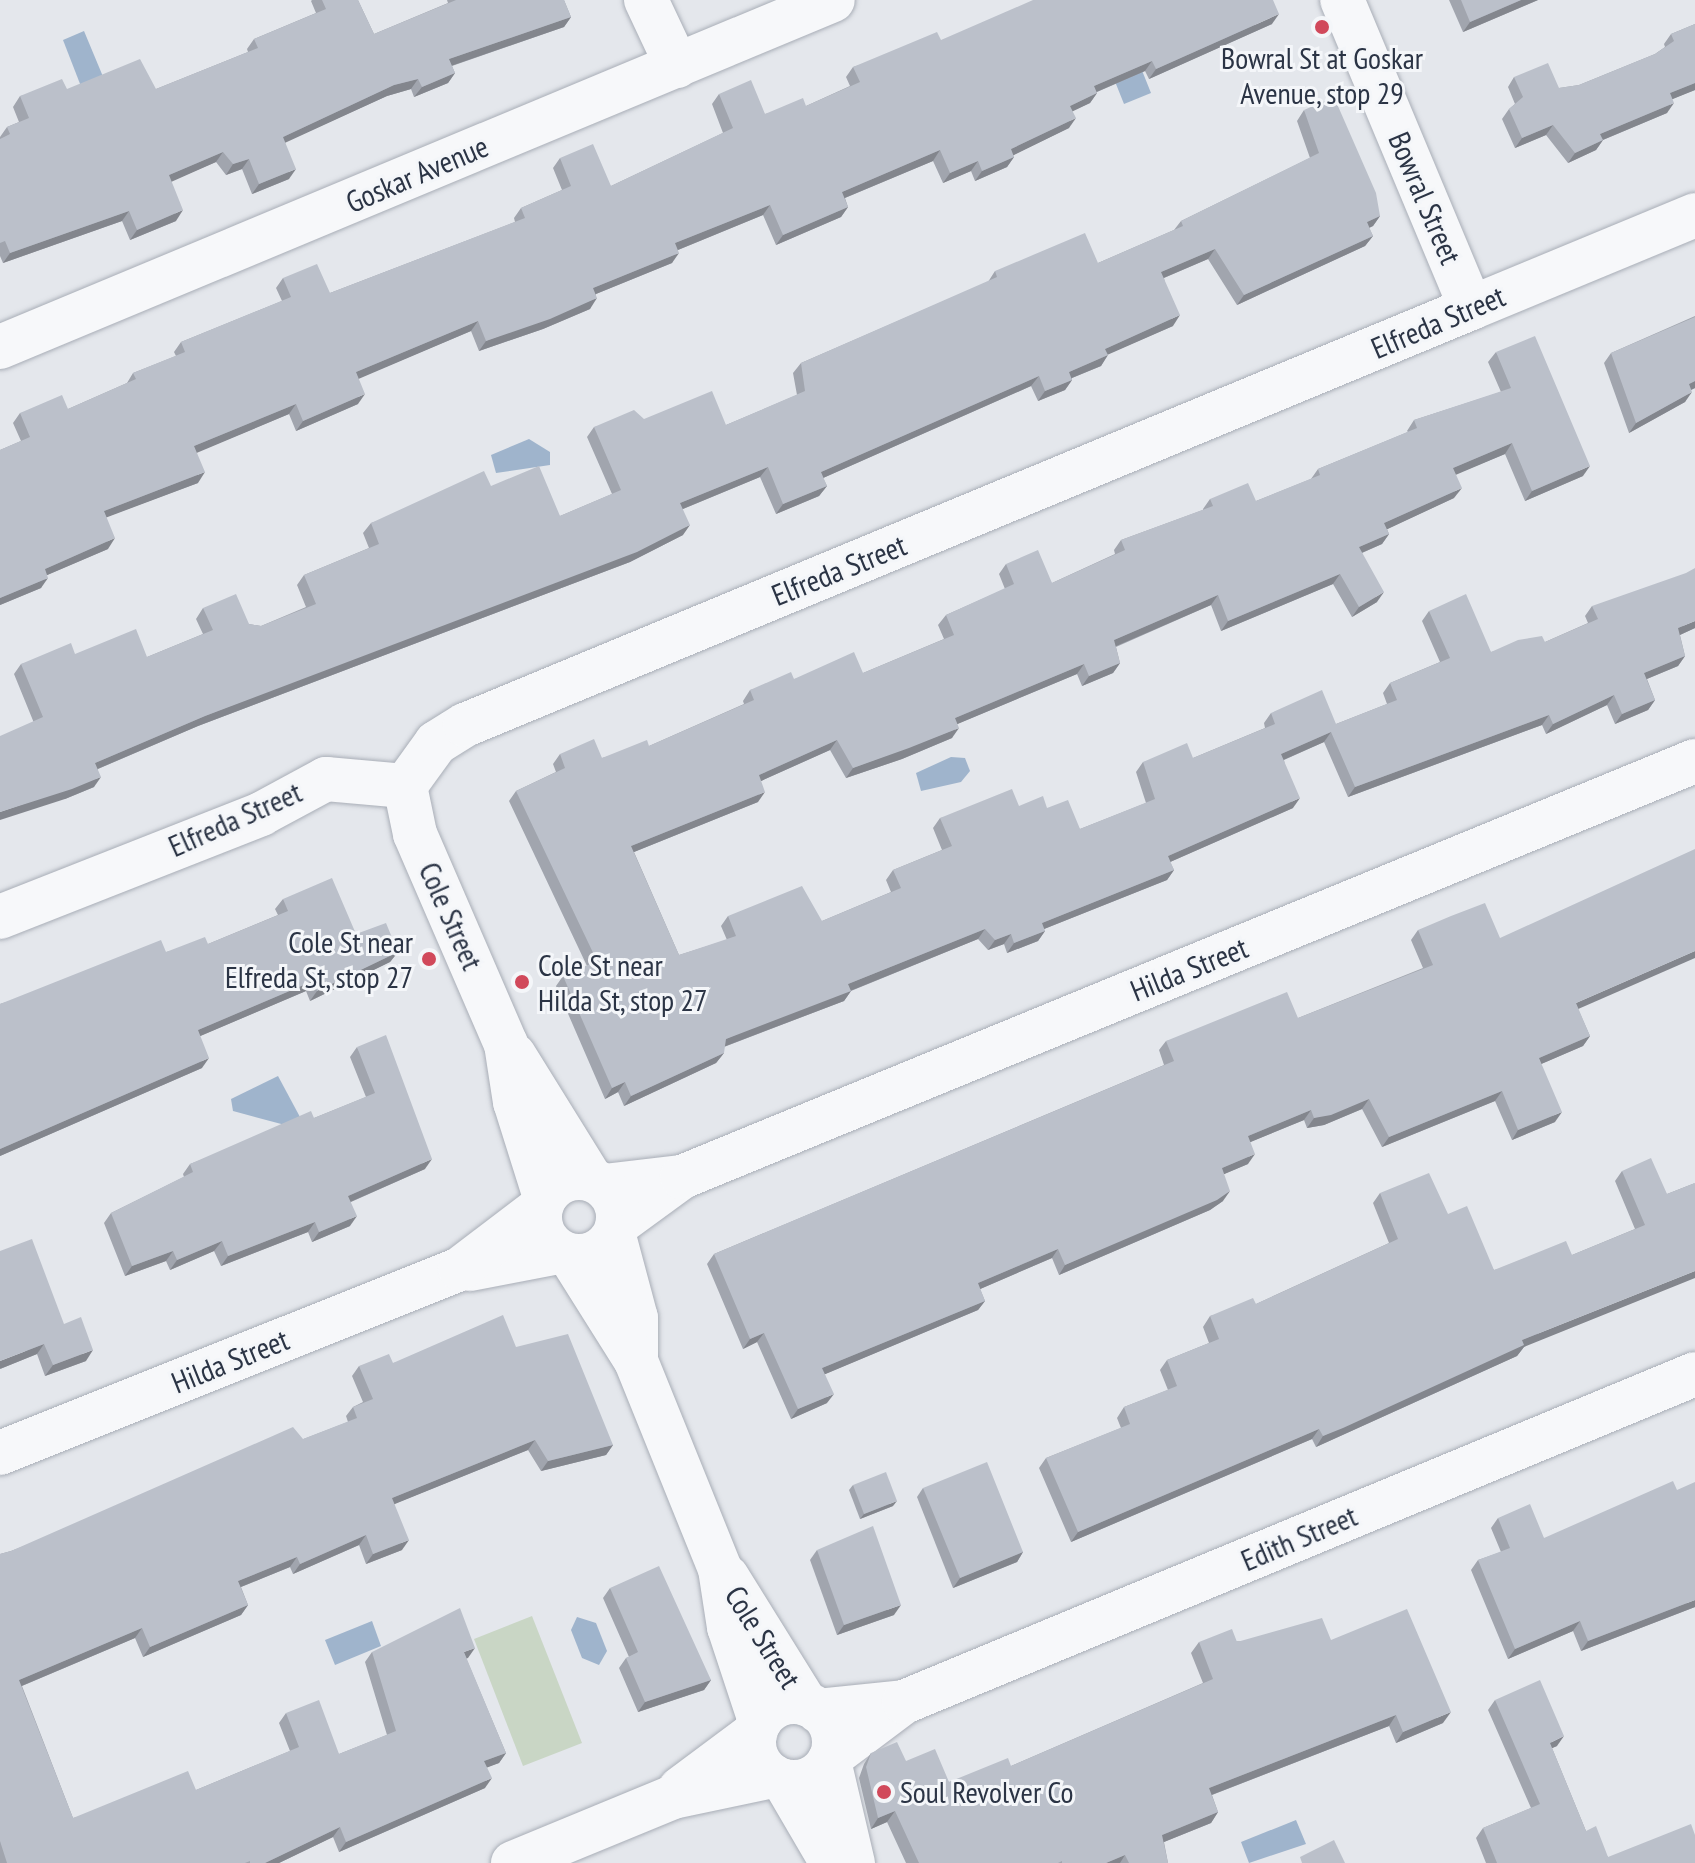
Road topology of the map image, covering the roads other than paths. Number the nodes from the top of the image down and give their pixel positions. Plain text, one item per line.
1 (646, 0) edge
2 (833, 0) edge
3 (1342, 0) edge
4 (677, 66) junction
5 (1695, 215) edge
6 (1471, 308) junction
7 (0, 347) edge
8 (1695, 761) edge
9 (405, 786) junction
10 (0, 917) edge
11 (506, 1044) junction
12 (543, 1202) junction
13 (607, 1206) junction
14 (564, 1254) junction
15 (460, 1269) junction
16 (636, 1361) junction
17 (1695, 1374) edge
18 (0, 1453) edge
19 (720, 1569) junction
20 (904, 1702) junction
21 (812, 1708) junction
22 (758, 1727) junction
23 (830, 1758) junction
24 (778, 1779) junction
25 (673, 1797) junction
26 (513, 1863) edge
27 (832, 1863) edge
28 (853, 1863) edge

1 - 4 street
2 - 4 street, Goskar Avenue
3 - 6 street, Bowral Street
4 - 7 street, Goskar Avenue
5 - 6 street, Elfreda Street
6 - 9 street, Elfreda Street
8 - 13 street, Hilda Street
9 - 10 street, Elfreda Street
9 - 11 street, Cole Street
11 - 12 street, Cole Street
11 - 13 street, Cole Street
12 - 13 street
12 - 14 street
12 - 15 street, Hilda Street
13 - 14 street
13 - 16 street, Cole Street
14 - 15 street, Hilda Street
14 - 16 street, Cole Street
15 - 18 street, Hilda Street
16 - 19 street, Cole Street
17 - 20 street, Edith Street
19 - 21 street, Cole Street
19 - 22 street, Cole Street
20 - 21 street, Edith Street
20 - 23 street, Edith Street
21 - 22 street
21 - 23 street
22 - 24 street
22 - 25 street
23 - 24 street
23 - 28 street
24 - 25 street
24 - 27 street
25 - 26 street

